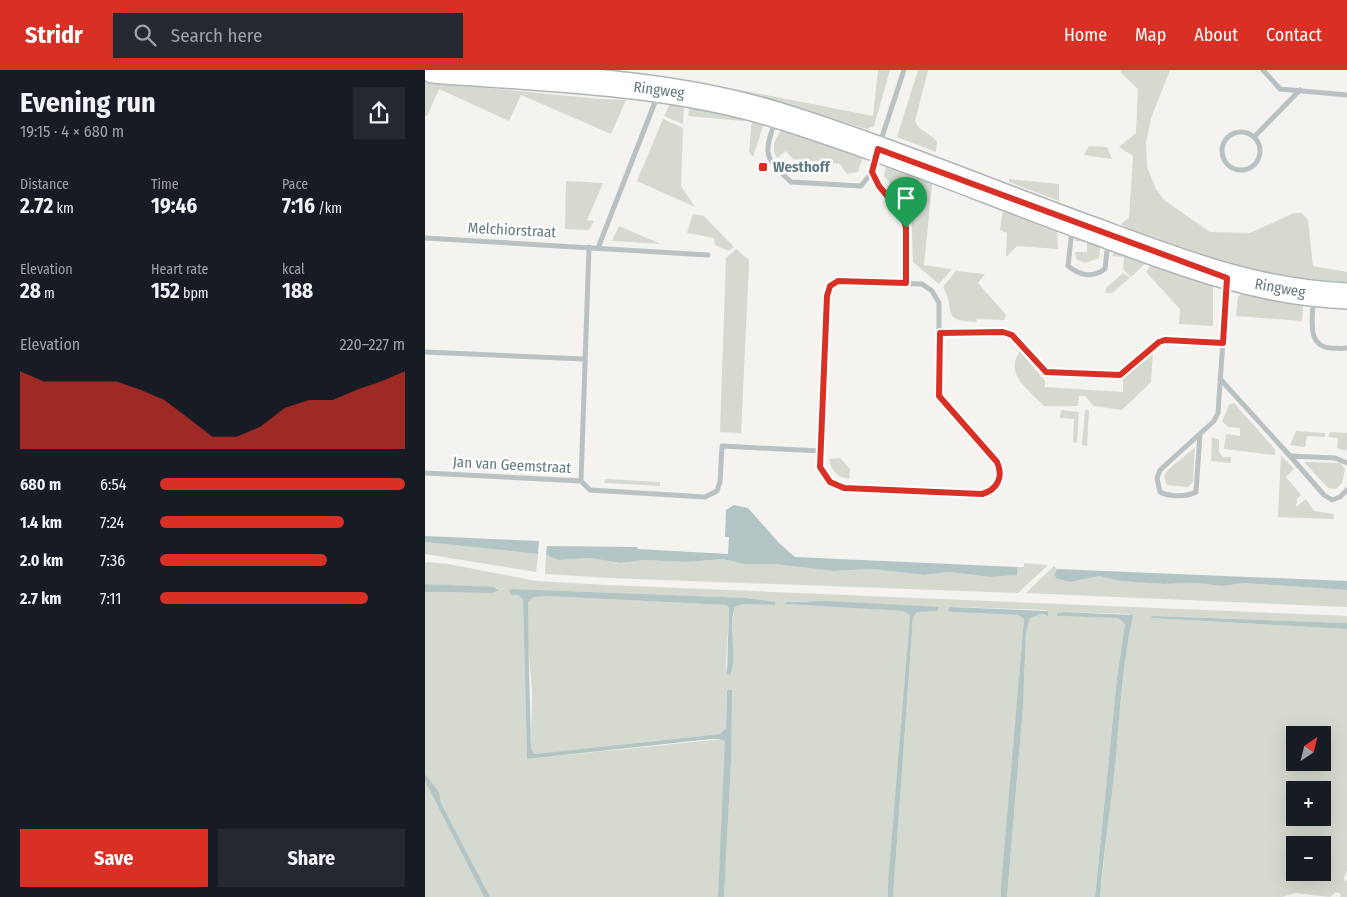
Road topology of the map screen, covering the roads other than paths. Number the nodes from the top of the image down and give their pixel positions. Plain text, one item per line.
1 (433, 70) edge
2 (904, 70) edge
3 (1263, 70) edge
4 (660, 89) junction
5 (1300, 90) junction
6 (1347, 94) edge
7 (777, 115) junction
8 (1254, 137) junction
9 (875, 160) junction
10 (1073, 223) junction
11 (1109, 236) junction
12 (425, 238) edge
13 (589, 247) junction
14 (598, 248) junction
15 (708, 255) dead end
16 (1227, 278) junction
17 (906, 283) junction
18 (1313, 294) junction
19 (1347, 296) edge
20 (940, 333) junction
21 (1223, 343) junction
22 (1347, 348) edge
23 (425, 352) edge
24 (584, 359) junction
25 (1222, 381) junction
26 (1200, 434) junction
27 (820, 451) junction
28 (1290, 456) junction
29 (1347, 463) edge
30 (425, 473) edge
31 (581, 480) junction
32 (1347, 490) edge

1 - 4 street, Ringweg
2 - 9 street
3 - 5 street
4 - 7 street, Ringweg
4 - 14 street
5 - 6 street
5 - 8 street
7 - 9 street, Ringweg
7 - 9 street
8 - 8 street
9 - 10 street
9 - 17 street
10 - 11 street, Ringweg
10 - 11 street
11 - 16 street, Ringweg
12 - 13 street, Melchiorstraat
13 - 14 street, Melchiorstraat
13 - 24 street
14 - 15 street, Melchiorstraat
16 - 18 street, Ringweg
16 - 21 street
17 - 20 street
17 - 27 street
18 - 19 street, Ringweg
18 - 22 street
20 - 21 street
20 - 27 street
21 - 25 street
23 - 24 street
24 - 31 street
25 - 26 street
25 - 28 street
26 - 26 street
27 - 31 street, Jan van Geemstraat
28 - 29 street
28 - 32 street
30 - 31 street, Jan van Geemstraat

